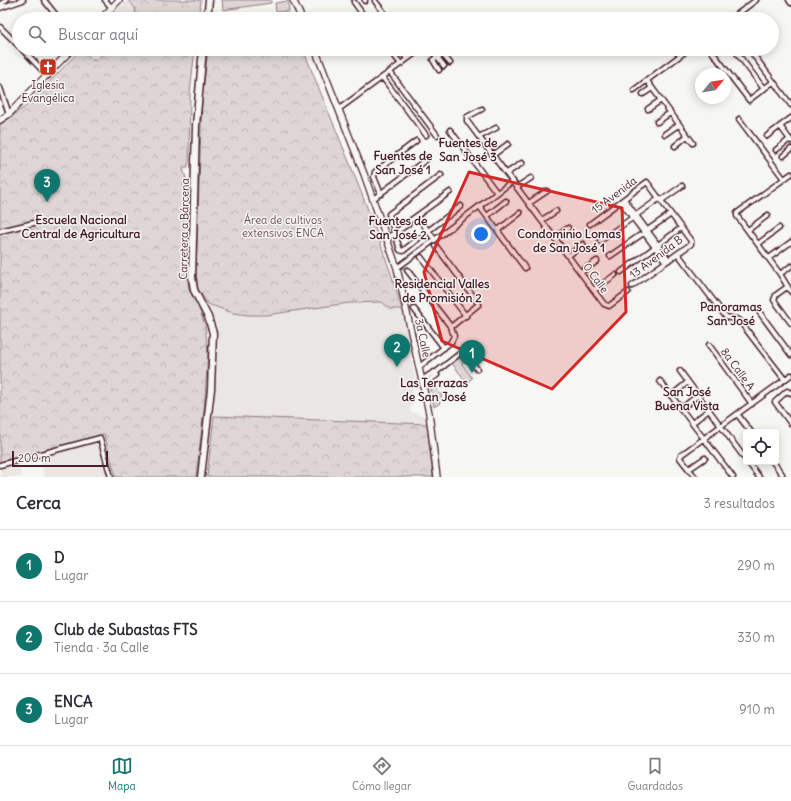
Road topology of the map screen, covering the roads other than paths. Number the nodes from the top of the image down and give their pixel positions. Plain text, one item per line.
1 (6, 0) edge
2 (23, 0) edge
3 (44, 0) edge
4 (105, 0) edge
5 (119, 0) edge
6 (209, 0) edge
7 (293, 0) edge
8 (756, 0) edge
9 (789, 0) edge
10 (375, 1) edge
11 (354, 2) dead end
12 (791, 3) edge
13 (0, 5) edge
14 (0, 8) edge
15 (112, 8) junction
16 (53, 12) edge
17 (108, 12) edge
18 (208, 12) edge
19 (299, 12) edge
20 (361, 12) edge
21 (384, 12) edge
22 (740, 12) edge
23 (0, 27) edge
24 (12, 39) edge
25 (29, 56) edge
26 (66, 56) edge
27 (202, 56) edge
28 (317, 56) edge
29 (394, 56) edge
30 (405, 56) edge
31 (411, 56) edge
32 (445, 56) edge
33 (680, 56) edge
34 (715, 56) edge
35 (739, 56) edge
36 (754, 56) edge
37 (437, 57) joint
38 (407, 59) junction
39 (450, 63) dead end
40 (400, 64) junction
41 (444, 66) dead end
42 (439, 70) dead end
43 (390, 72) junction
44 (48, 76) junction
45 (382, 78) junction
46 (647, 81) junction
47 (773, 82) junction
48 (0, 88) edge
49 (652, 88) junction
50 (764, 89) junction
51 (634, 90) dead end
52 (643, 94) dead end
53 (661, 100) junction
54 (791, 105) edge
55 (338, 109) junction
56 (482, 109) dead end
57 (648, 109) dead end
58 (670, 113) junction
59 (9, 114) junction
60 (791, 118) edge
61 (739, 119) dead end
62 (0, 120) edge
63 (657, 122) dead end
64 (678, 125) junction
65 (780, 126) junction
66 (496, 128) dead end
67 (450, 130) dead end
68 (665, 134) dead end
69 (426, 135) dead end
70 (437, 135) dead end
71 (687, 136) junction
72 (767, 136) dead end
73 (479, 137) junction
74 (790, 140) edge
75 (416, 141) dead end
76 (693, 143) dead end
77 (508, 144) dead end
78 (675, 146) dead end
79 (791, 149) edge
80 (776, 150) dead end
81 (493, 155) junction
82 (782, 156) dead end
83 (427, 159) dead end
84 (522, 163) dead end
85 (507, 174) junction
86 (791, 174) edge
87 (441, 175) dead end
88 (531, 178) dead end
89 (784, 179) junction
90 (513, 181) junction
91 (682, 186) dead end
92 (517, 187) junction
93 (547, 191) dead end
94 (450, 192) dead end
95 (381, 194) junction
96 (497, 194) junction
97 (373, 199) junction
98 (661, 199) junction
99 (506, 200) dead end
100 (622, 200) junction
101 (528, 203) junction
102 (461, 206) dead end
103 (480, 207) junction
104 (556, 211) dead end
105 (520, 213) dead end
106 (671, 214) junction
107 (768, 215) dead end
108 (417, 216) junction
109 (486, 216) junction
110 (634, 216) junction
111 (542, 220) junction
112 (38, 222) dead end
113 (590, 224) dead end
114 (568, 228) dead end
115 (681, 228) junction
116 (779, 228) dead end
117 (498, 230) junction
118 (748, 230) junction
119 (0, 231) edge
120 (428, 231) junction
121 (645, 231) junction
122 (395, 233) junction
123 (387, 238) junction
124 (418, 238) dead end
125 (555, 238) junction
126 (435, 240) junction
127 (600, 241) dead end
128 (791, 242) edge
129 (583, 244) dead end
130 (758, 244) junction
131 (436, 246) dead end
132 (656, 246) junction
133 (678, 254) junction
134 (568, 256) junction
135 (610, 256) dead end
136 (421, 257) dead end
137 (769, 258) junction
138 (597, 260) dead end
139 (667, 261) junction
140 (791, 266) edge
141 (398, 268) junction
142 (525, 268) dead end
143 (406, 270) dead end
144 (581, 272) junction
145 (621, 272) dead end
146 (780, 274) junction
147 (615, 275) dead end
148 (632, 286) dead end
149 (787, 287) junction
150 (594, 290) junction
151 (628, 292) dead end
152 (791, 292) edge
153 (414, 309) dead end
154 (757, 309) dead end
155 (466, 316) junction
156 (791, 323) edge
157 (451, 327) junction
158 (709, 345) dead end
159 (444, 348) junction
160 (791, 355) edge
161 (419, 365) junction
162 (477, 369) dead end
163 (680, 371) dead end
164 (791, 376) edge
165 (785, 380) junction
166 (660, 381) dead end
167 (688, 382) junction
168 (422, 383) junction
169 (791, 392) edge
170 (698, 395) junction
171 (671, 396) junction
172 (752, 404) junction
173 (681, 409) junction
174 (709, 410) junction
175 (738, 414) junction
176 (692, 423) junction
177 (791, 424) edge
178 (721, 427) junction
179 (749, 429) edge
180 (704, 439) junction
181 (743, 456) edge
182 (705, 458) dead end
183 (0, 464) edge
184 (750, 465) edge
185 (775, 465) edge
186 (689, 469) junction
187 (782, 474) dead end
188 (111, 477) edge
189 (201, 477) edge
190 (437, 477) edge
191 (696, 477) edge
192 (733, 477) edge
193 (759, 477) edge

1 - 13 street
2 - 14 street
3 - 16 street
4 - 15 street
5 - 15 main road
6 - 18 main road
7 - 19 main road
8 - 22 street
9 - 12 street
10 - 21 street
11 - 20 street
15 - 17 main road
23 - 24 street
25 - 44 street
26 - 44 main road
27 - 189 main road, Carretera a Bárcena
28 - 55 main road, 3a Calle
29 - 40 street
30 - 38 street
31 - 38 street
32 - 39 street
33 - 46 street
34 - 50 street
35 - 50 street
36 - 47 street
37 - 41 street
37 - 42 street
38 - 40 street
40 - 43 street
43 - 45 street
43 - 70 street
44 - 59 main road
45 - 55 street
45 - 69 street
46 - 49 street
46 - 51 street
47 - 50 street
47 - 54 street
48 - 59 street
49 - 52 street
49 - 53 street
53 - 57 street
53 - 58 street
55 - 97 main road, 3a Calle
56 - 73 street, 0 Calle
58 - 63 street
58 - 64 street
59 - 62 main road
60 - 65 street
61 - 89 street
64 - 68 street
64 - 71 street
65 - 72 street
65 - 74 street
66 - 73 street
67 - 96 street
71 - 76 street
71 - 78 street
73 - 81 street, 0 Calle
74 - 80 street
75 - 95 street
77 - 81 street
79 - 82 street
81 - 85 street, 0 Calle
83 - 95 street
84 - 85 street
85 - 90 street, 0 Calle
86 - 89 street
87 - 122 street
88 - 92 street
89 - 118 street
90 - 92 street, 0 Calle
90 - 96 street
91 - 98 street
92 - 101 street, 0 Calle
93 - 101 street
94 - 108 street
95 - 97 street
96 - 103 street
97 - 123 main road, 3a Calle
98 - 100 street, 15 Avenida
98 - 106 street
98 - 110 street
99 - 109 street
100 - 110 street
100 - 113 street, 15 Avenida
101 - 111 street, 0 Calle
102 - 120 street
103 - 109 street
103 - 126 street
104 - 111 street
105 - 117 street
106 - 115 street
106 - 121 street
107 - 118 street
108 - 120 street
108 - 122 street
109 - 117 street
110 - 121 street
110 - 127 street
111 - 125 street, 0 Calle
112 - 119 street
114 - 125 street
115 - 132 street
115 - 133 street, 13 Avenida B
116 - 130 street
117 - 142 street
118 - 130 street
120 - 126 street
121 - 132 street
121 - 135 street
122 - 123 street
122 - 124 street
123 - 141 main road, 3a Calle
125 - 134 street, 0 Calle
126 - 141 street
128 - 137 street
129 - 134 street
130 - 137 street
131 - 155 street
132 - 139 street
132 - 145 street
133 - 139 street, 13 Avenida B
133 - 165 street
134 - 144 street, 0 Calle
136 - 155 street
137 - 146 street
138 - 144 street
139 - 148 street, 13 Avenida B
140 - 146 street
141 - 161 main road, 3a Calle
143 - 157 street
144 - 150 street, 0 Calle
146 - 149 street
147 - 150 street
149 - 152 street
149 - 156 street
150 - 151 street, 0 Calle
153 - 159 street
154 - 160 street
155 - 157 street
157 - 159 street
158 - 172 street, 8a Calle A
159 - 161 street
161 - 168 main road, 3a Calle
162 - 168 street
163 - 167 street
164 - 165 street
165 - 172 street
166 - 171 street
167 - 170 street
167 - 171 street
168 - 190 main road, 3a Calle
169 - 177 street
170 - 173 street
170 - 174 street
171 - 173 street
172 - 175 street
173 - 176 street
174 - 176 street
174 - 178 street
175 - 178 street
175 - 179 street
176 - 180 street
178 - 180 street
178 - 181 street
180 - 186 street
180 - 192 street
182 - 186 street
183 - 188 street
184 - 193 street
185 - 187 street
186 - 191 street

